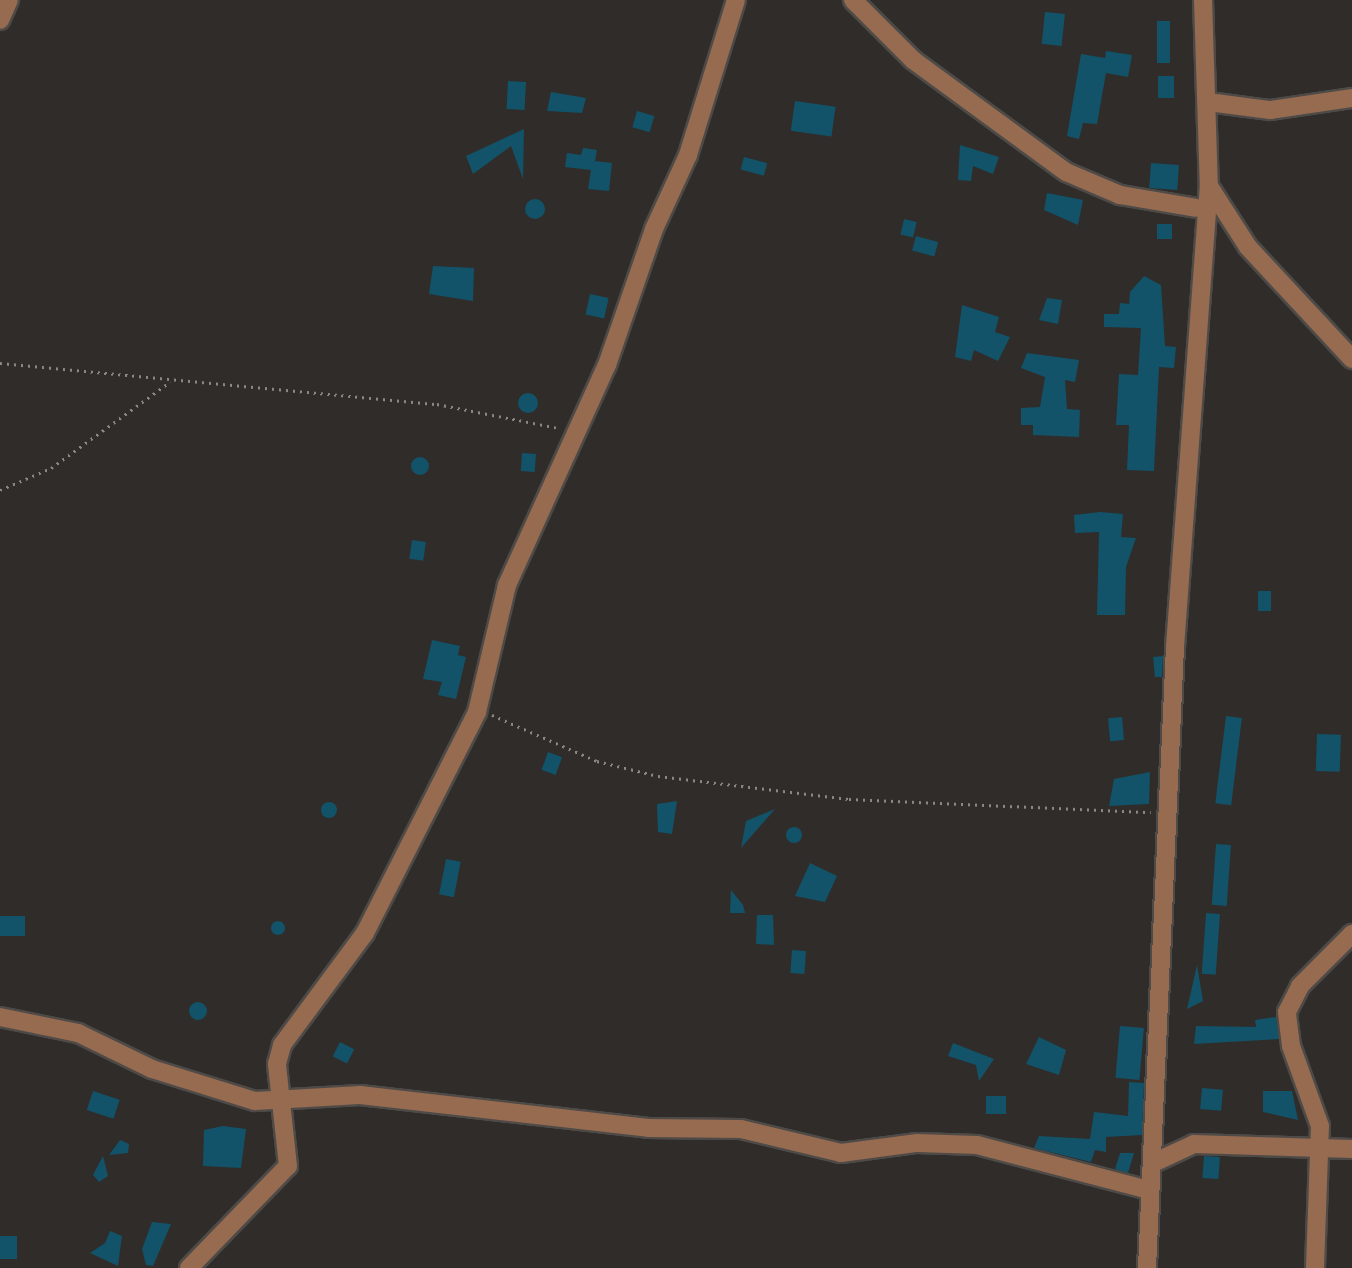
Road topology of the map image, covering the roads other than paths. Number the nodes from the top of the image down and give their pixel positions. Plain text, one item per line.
1 (9, 0) edge
2 (736, 0) edge
3 (853, 0) edge
4 (1203, 0) edge
5 (0, 20) edge
6 (1352, 98) edge
7 (1208, 102) junction
8 (1209, 186) junction
9 (1196, 208) dead end
10 (1352, 359) edge
11 (1352, 934) edge
12 (0, 1017) edge
13 (282, 1104) junction
14 (1320, 1148) junction
15 (1352, 1149) edge
16 (1153, 1163) junction
17 (1149, 1190) junction
18 (189, 1268) edge
19 (1147, 1268) edge
20 (1315, 1268) edge

1 - 5 street
2 - 13 street
3 - 9 street
4 - 7 street
6 - 7 street
7 - 8 street
8 - 10 street
8 - 16 street
11 - 14 street
12 - 13 street
13 - 17 street
13 - 18 street
14 - 15 street
14 - 16 street
14 - 20 street
16 - 17 street
17 - 19 street

